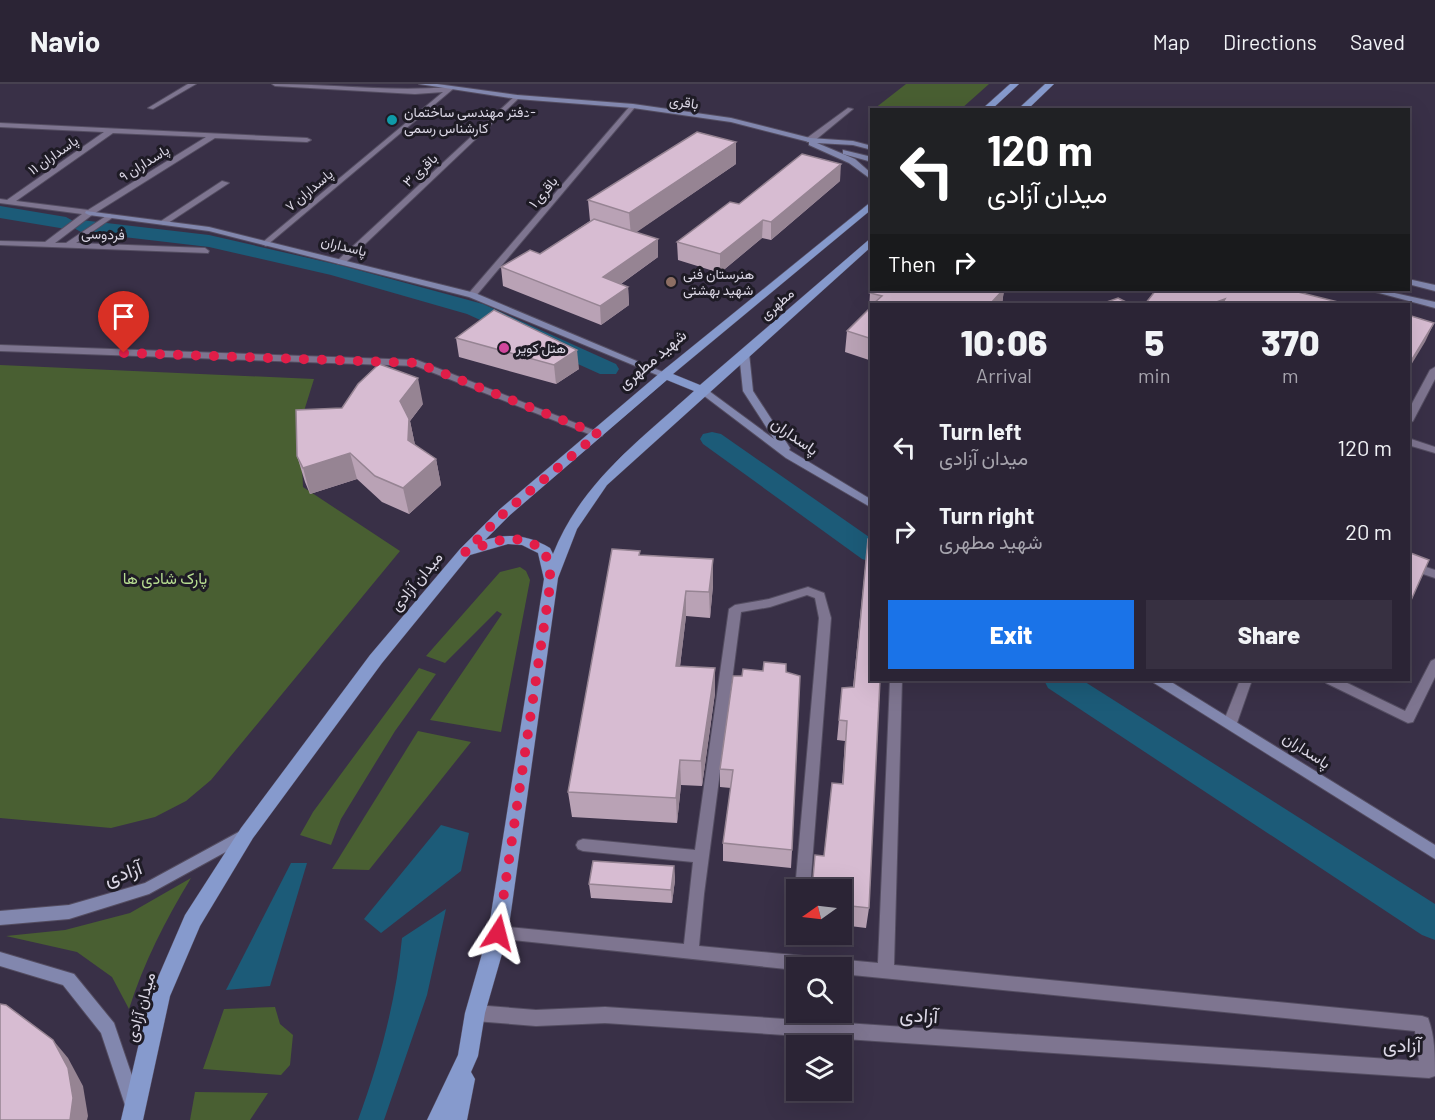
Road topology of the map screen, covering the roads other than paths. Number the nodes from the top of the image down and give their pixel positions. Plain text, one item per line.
1 (193, 84) edge
2 (275, 84) edge
3 (422, 84) edge
4 (437, 84) edge
5 (1015, 84) edge
6 (1050, 84) edge
7 (450, 89) junction
8 (517, 97) junction
9 (633, 106) junction
10 (151, 108) dead end
11 (987, 108) edge
12 (1023, 108) edge
13 (850, 110) dead end
14 (0, 125) edge
15 (112, 130) junction
16 (214, 135) junction
17 (800, 138) junction
18 (307, 140) dead end
19 (810, 140) junction
20 (870, 147) edge
21 (870, 159) edge
22 (870, 176) edge
23 (225, 183) dead end
24 (0, 201) edge
25 (9, 202) junction
26 (870, 206) edge
27 (89, 213) junction
28 (108, 216) junction
29 (162, 223) junction
30 (870, 242) edge
31 (0, 243) edge
32 (266, 244) junction
33 (47, 245) junction
34 (67, 245) junction
35 (205, 252) dead end
36 (341, 262) junction
37 (1410, 282) edge
38 (1435, 288) edge
39 (1376, 291) edge
40 (472, 295) junction
41 (1435, 305) edge
42 (0, 348) edge
43 (744, 352) junction
44 (1435, 370) edge
45 (665, 375) junction
46 (702, 390) junction
47 (1410, 417) edge
48 (598, 434) junction
49 (1410, 442) edge
50 (1435, 450) edge
51 (790, 456) junction
52 (870, 505) edge
53 (465, 552) junction
54 (1410, 566) edge
55 (1435, 574) edge
56 (551, 579) junction
57 (1435, 664) edge
58 (896, 681) edge
59 (1161, 681) edge
60 (1246, 681) edge
61 (1333, 681) edge
62 (1230, 723) junction
63 (247, 833) junction
64 (583, 845) dead end
65 (1435, 854) edge
66 (701, 857) junction
67 (802, 879) edge
68 (0, 918) edge
69 (498, 933) junction
70 (692, 951) junction
71 (0, 959) edge
72 (886, 971) junction
73 (475, 1013) junction
74 (468, 1056) junction
75 (133, 1114) edge
76 (438, 1120) edge
77 (456, 1120) edge

1 - 10 street
2 - 7 street, باقری
3 - 7 street
4 - 7 street
5 - 11 main road
6 - 12 main road
7 - 8 street, باقری
7 - 32 street, پاسداران ۷
8 - 9 street, باقری
8 - 36 street, باقری ۳
9 - 17 street, باقری
9 - 40 street, باقری ۱
13 - 19 street
14 - 15 street
15 - 16 street
15 - 25 street, پاسداران ۱۱
16 - 18 street
16 - 27 street, پاسداران ۹
17 - 19 street
17 - 22 street
19 - 20 street
19 - 21 street
23 - 29 street
24 - 25 street, پاسداران
25 - 27 street, پاسداران
26 - 45 main road, شهید مطهری
27 - 28 street, پاسداران
27 - 33 street, پاسداران ۹
28 - 29 street, پاسداران
28 - 34 street
29 - 32 street, پاسداران
30 - 43 main road, مطهری
31 - 33 street, فردوسی
32 - 36 street, پاسداران
33 - 34 street, فردوسی
34 - 35 street, فردوسی
36 - 40 street, پاسداران
37 - 38 street
39 - 41 street
40 - 45 street, پاسداران
42 - 48 street
43 - 46 main road, مطهری
43 - 51 street
44 - 47 street
45 - 46 main road
45 - 48 main road, شهید مطهری
46 - 51 street, پاسداران
46 - 56 main road
48 - 53 main road, شهید مطهری
49 - 50 street
51 - 52 street, پاسداران
53 - 56 main road, میدان آزادی
53 - 63 main road, میدان آزادی
54 - 55 street
56 - 69 main road, میدان آزادی
57 - 61 street
58 - 72 street
59 - 62 street, پاسداران
60 - 62 street
62 - 65 street, پاسداران
63 - 68 street, آزادی
63 - 75 main road, میدان آزادی
64 - 66 street
66 - 67 street
66 - 70 street
69 - 70 street, آزادی
69 - 73 main road, میدان آزادی
70 - 72 street, آزادی
71 - 75 street
72 - 73 street, آزادی
73 - 74 main road, میدان آزادی
74 - 76 main road, میدان آزادی
74 - 77 main road

